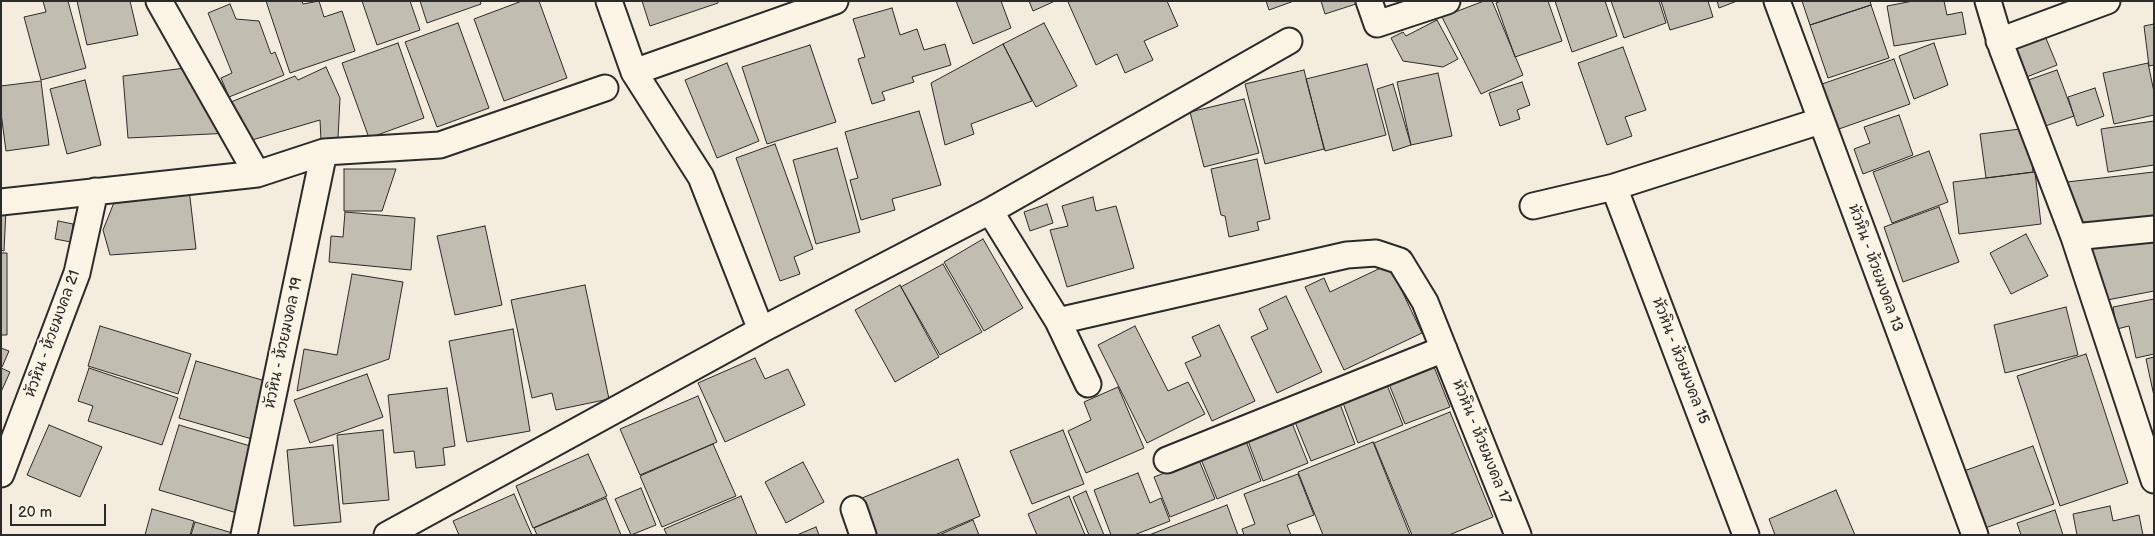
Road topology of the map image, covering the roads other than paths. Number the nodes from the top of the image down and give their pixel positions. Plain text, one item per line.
1 (159, 1) edge
2 (609, 1) edge
3 (835, 1) edge
4 (1369, 1) edge
5 (1448, 1) edge
6 (1777, 1) edge
7 (1988, 1) edge
8 (2107, 1) edge
9 (1289, 41) dead end
10 (1999, 41) junction
11 (634, 72) junction
12 (605, 88) dead end
13 (1820, 121) junction
14 (324, 152) junction
15 (257, 174) junction
16 (1614, 187) junction
17 (95, 191) junction
18 (1, 202) edge
19 (1534, 206) dead end
20 (990, 211) junction
21 (2154, 229) edge
22 (2074, 238) junction
23 (1058, 321) junction
24 (761, 330) junction
25 (1444, 349) junction
26 (1088, 384) dead end
27 (2145, 428) edge
28 (1167, 460) dead end
29 (1, 474) edge
30 (2154, 480) edge
31 (854, 509) dead end
32 (244, 535) edge
33 (388, 535) edge
34 (863, 535) edge
35 (1518, 535) edge
36 (1746, 535) edge
37 (1975, 535) edge

1 - 15 street
2 - 11 street
3 - 11 street
4 - 5 street
6 - 13 street, หัวหิน - ห้วยมงคล 13
7 - 10 street
8 - 10 street
9 - 20 street
10 - 22 street
11 - 24 street
12 - 14 street
13 - 16 street
13 - 37 street, หัวหิน - ห้วยมงคล 13
14 - 15 street
14 - 32 street, หัวหิน - ห้วยมงคล 19
15 - 17 street
16 - 19 street
16 - 36 street, หัวหิน - ห้วยมงคล 15
17 - 18 street
17 - 29 street, หัวหิน - ห้วยมงคล 21
20 - 23 street
20 - 24 street
21 - 22 street
22 - 27 street
23 - 25 street, หัวหิน - ห้วยมงคล 17
23 - 26 street
24 - 33 street
25 - 28 street
25 - 35 street, หัวหิน - ห้วยมงคล 17
27 - 30 street
31 - 34 street

